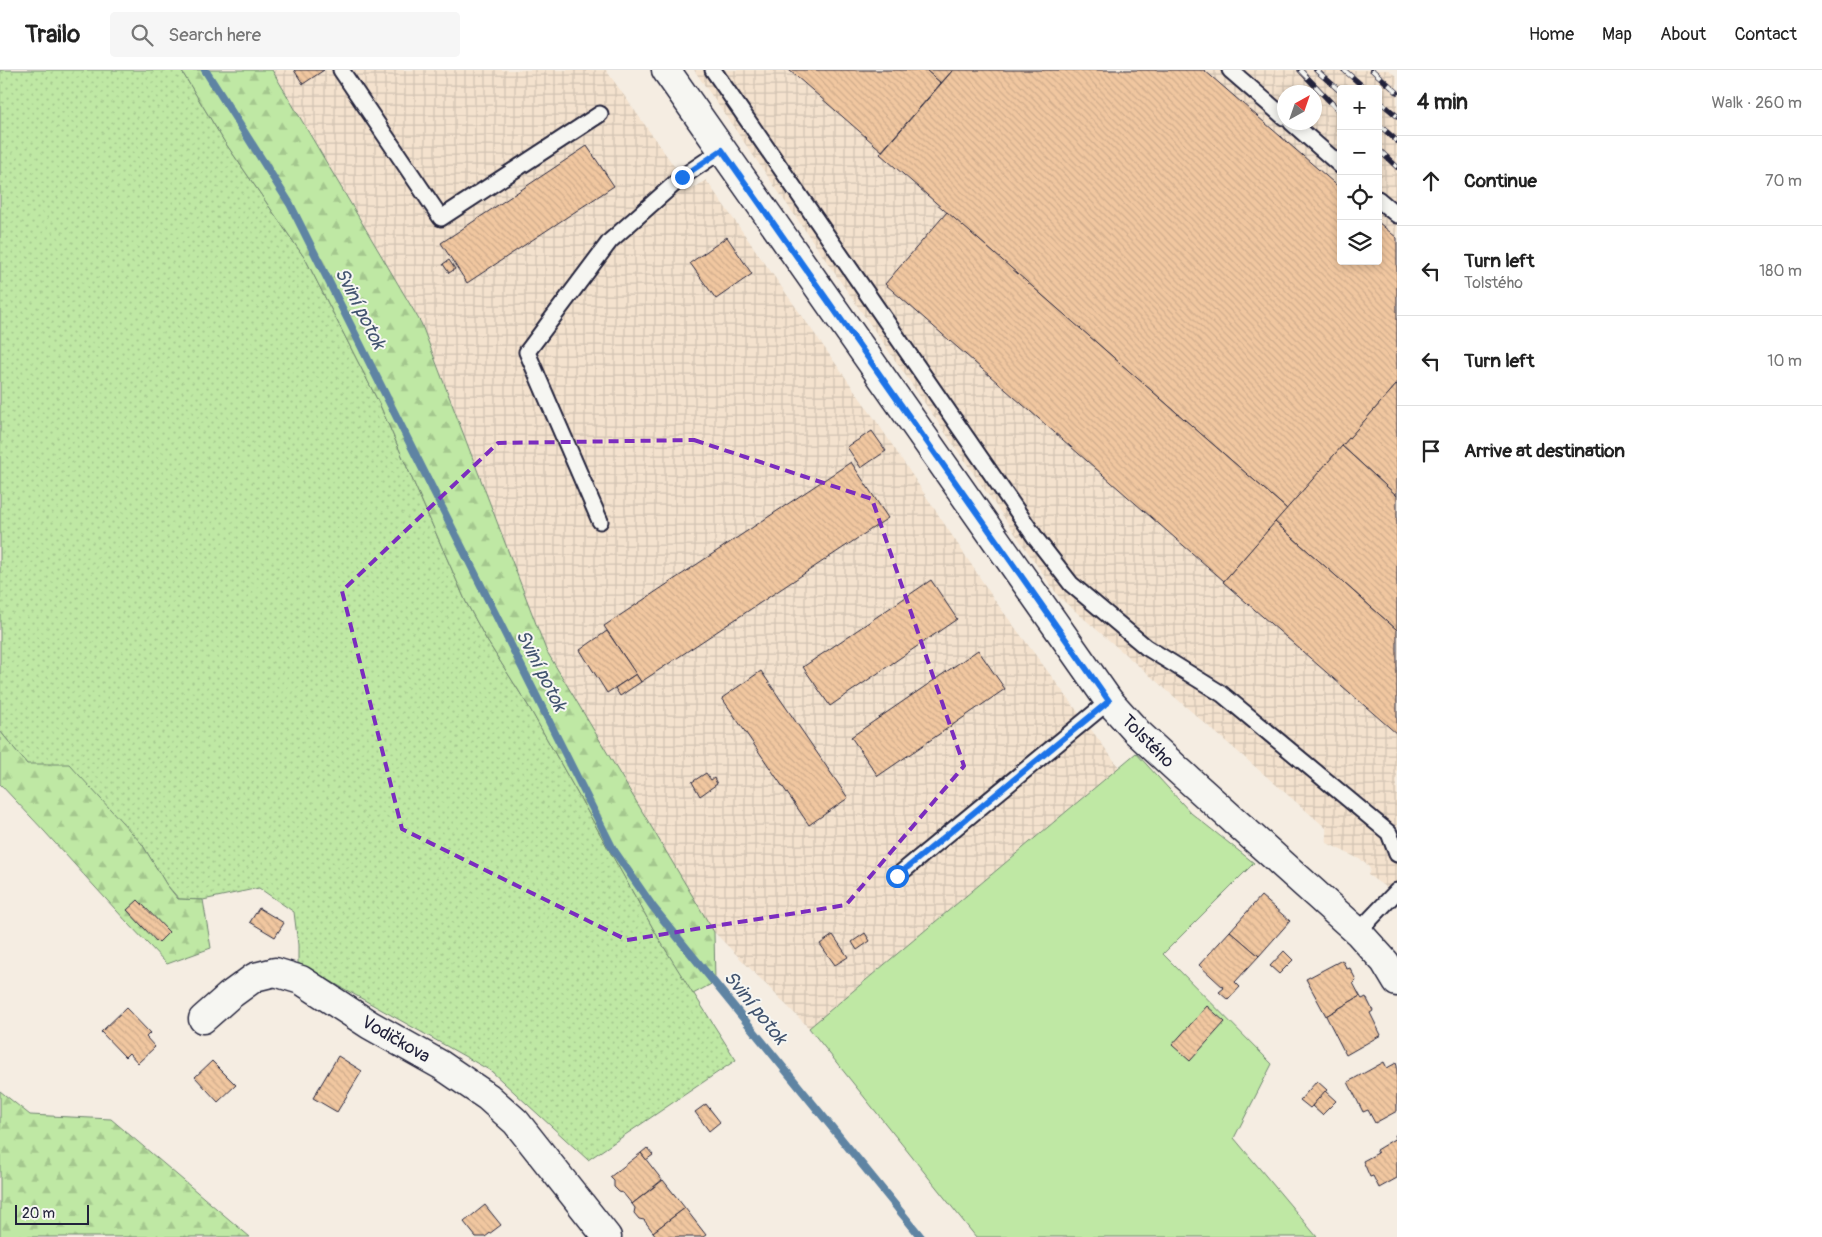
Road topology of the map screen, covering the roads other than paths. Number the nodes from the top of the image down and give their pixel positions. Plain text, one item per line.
1 (341, 70) edge
2 (666, 70) edge
3 (714, 70) edge
4 (1230, 70) edge
5 (1277, 111) edge
6 (600, 114) dead end
7 (1300, 130) edge
8 (722, 150) junction
9 (1337, 162) edge
10 (1382, 202) edge
11 (1397, 215) edge
12 (600, 521) dead end
13 (1109, 701) junction
14 (1397, 854) edge
15 (897, 876) dead end
16 (1397, 890) edge
17 (1358, 932) junction
18 (1397, 982) edge
19 (203, 1018) dead end
20 (607, 1237) edge

1 - 6 lane
2 - 8 street, Tolstého
3 - 14 lane
4 - 5 lane
7 - 9 lane
8 - 12 lane
8 - 13 street, Tolstého
10 - 11 lane
13 - 15 lane
13 - 17 street, Tolstého
16 - 17 lane
17 - 18 street, Tolstého
19 - 20 street, Vodičkova

